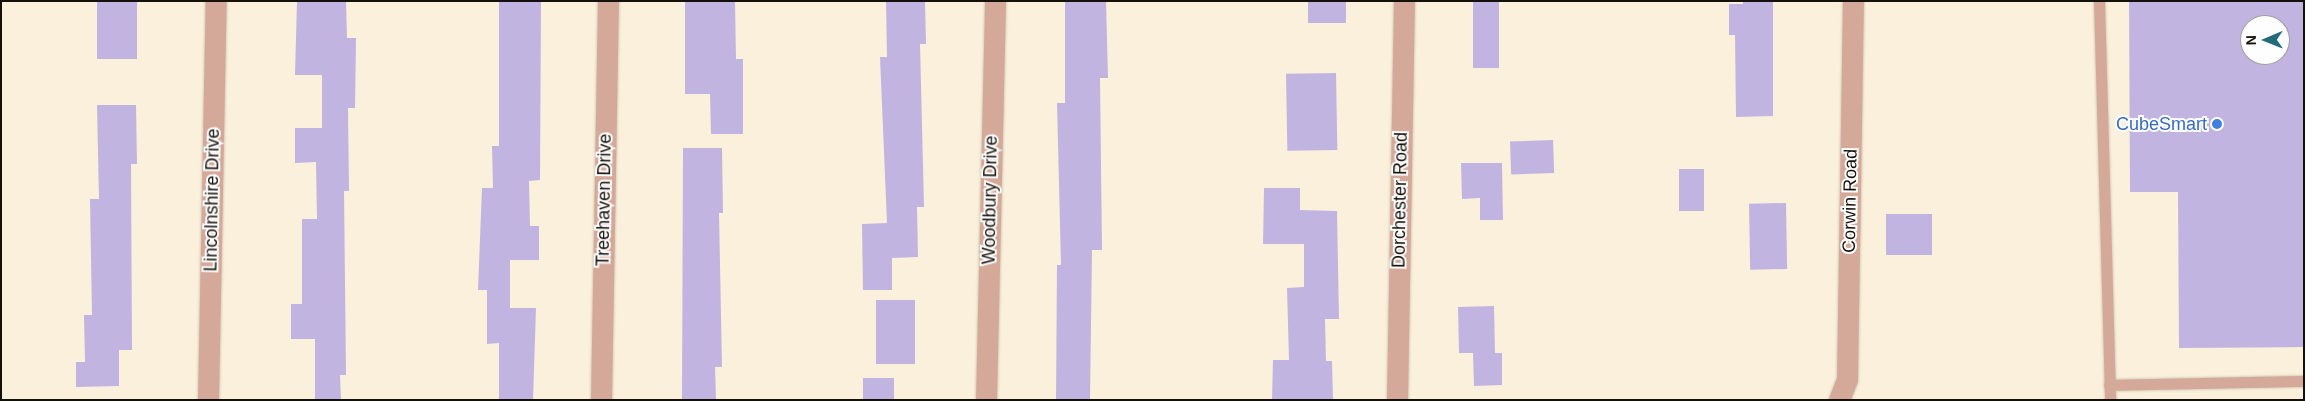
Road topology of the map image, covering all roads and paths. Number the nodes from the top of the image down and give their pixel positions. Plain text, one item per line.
1 (216, 1) edge
2 (608, 1) edge
3 (995, 1) edge
4 (1404, 1) edge
5 (1853, 1) edge
6 (2099, 1) edge
7 (2304, 380) edge
8 (2109, 385) junction
9 (208, 400) edge
10 (601, 400) edge
11 (986, 400) edge
12 (1397, 400) edge
13 (1840, 400) edge
14 (2110, 400) edge

1 - 9 street, Lincolnshire Drive
2 - 10 street, Treehaven Drive
3 - 11 street, Woodbury Drive
4 - 12 street, Dorchester Road
5 - 13 street, Corwin Road
6 - 8 lane
7 - 8 lane
8 - 14 lane

